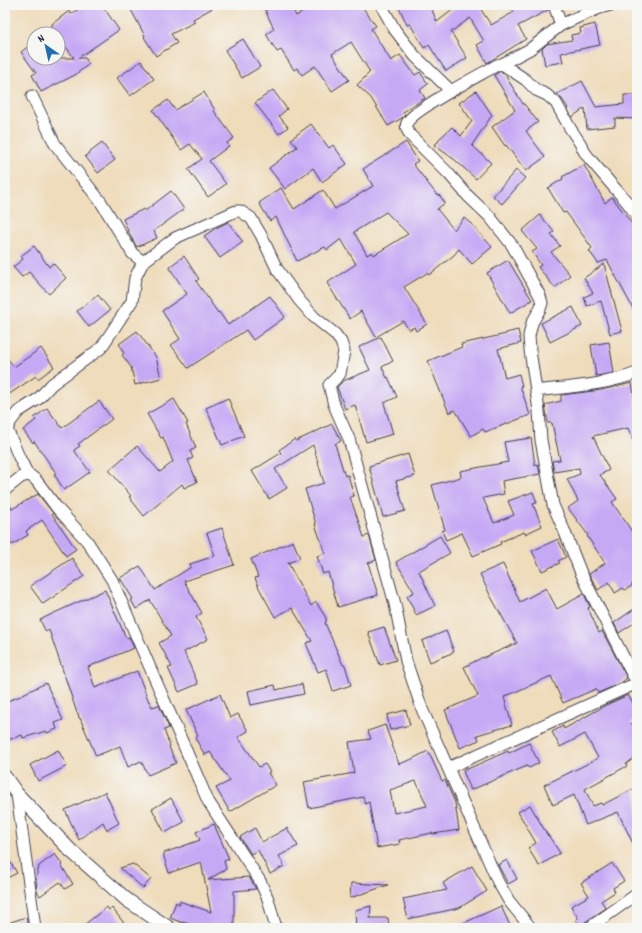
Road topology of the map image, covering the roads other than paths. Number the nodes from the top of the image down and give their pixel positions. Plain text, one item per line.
1 (381, 5) edge
2 (554, 5) edge
3 (611, 5) edge
4 (600, 6) edge
5 (561, 25) junction
6 (502, 64) junction
7 (451, 91) junction
8 (32, 96) dead end
9 (637, 216) edge
10 (143, 262) junction
11 (636, 376) edge
12 (536, 391) junction
13 (28, 475) junction
14 (5, 490) edge
15 (637, 682) edge
16 (448, 768) junction
17 (5, 777) edge
18 (17, 794) junction
19 (637, 894) edge
20 (35, 928) edge
21 (169, 928) edge
22 (276, 928) edge
23 (532, 928) edge
24 (589, 928) edge

1 - 7 street
2 - 5 street
3 - 4 street
4 - 5 street
5 - 6 street
6 - 7 street
6 - 9 street
7 - 12 street
8 - 10 street
10 - 13 street
10 - 16 street
11 - 12 street
12 - 15 street
13 - 14 street
13 - 22 street
15 - 16 street
16 - 23 street
17 - 18 street
18 - 20 street
18 - 21 street
19 - 24 street

